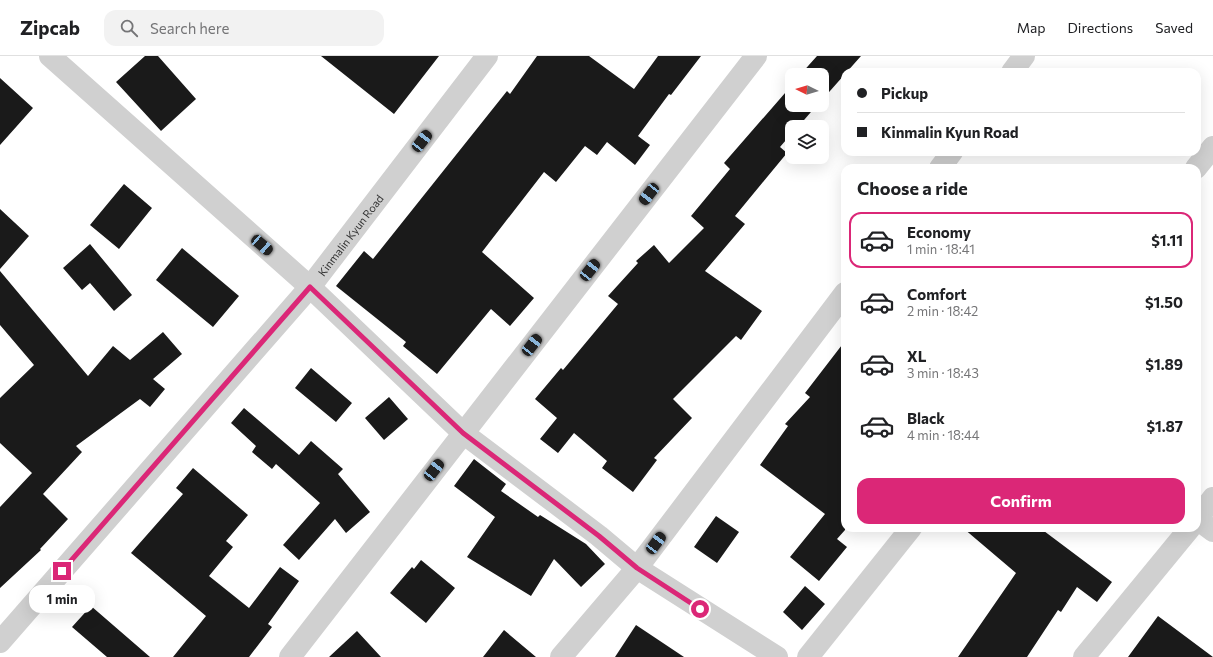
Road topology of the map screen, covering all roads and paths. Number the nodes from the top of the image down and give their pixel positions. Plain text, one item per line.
1 (50, 56) edge
2 (487, 56) edge
3 (756, 56) edge
4 (1024, 56) edge
5 (1015, 68) edge
6 (1213, 147) edge
7 (1199, 164) edge
8 (310, 287) junction
9 (841, 298) edge
10 (463, 433) junction
11 (1213, 498) edge
12 (1201, 514) edge
13 (1201, 522) edge
14 (1213, 531) edge
15 (908, 532) edge
16 (1187, 532) edge
17 (637, 568) junction
18 (0, 642) edge
19 (290, 657) edge
20 (561, 657) edge
21 (777, 657) edge
22 (808, 657) edge
23 (1084, 657) edge

1 - 8 street
2 - 8 street, Kinmalin Kyun Road
3 - 10 street
4 - 5 street
6 - 7 street
8 - 10 street
8 - 18 street, Kinmalin Kyun Road
9 - 17 street
10 - 17 street
10 - 19 street
11 - 12 street
13 - 14 street
15 - 22 street
16 - 23 street
17 - 20 street
17 - 21 street

